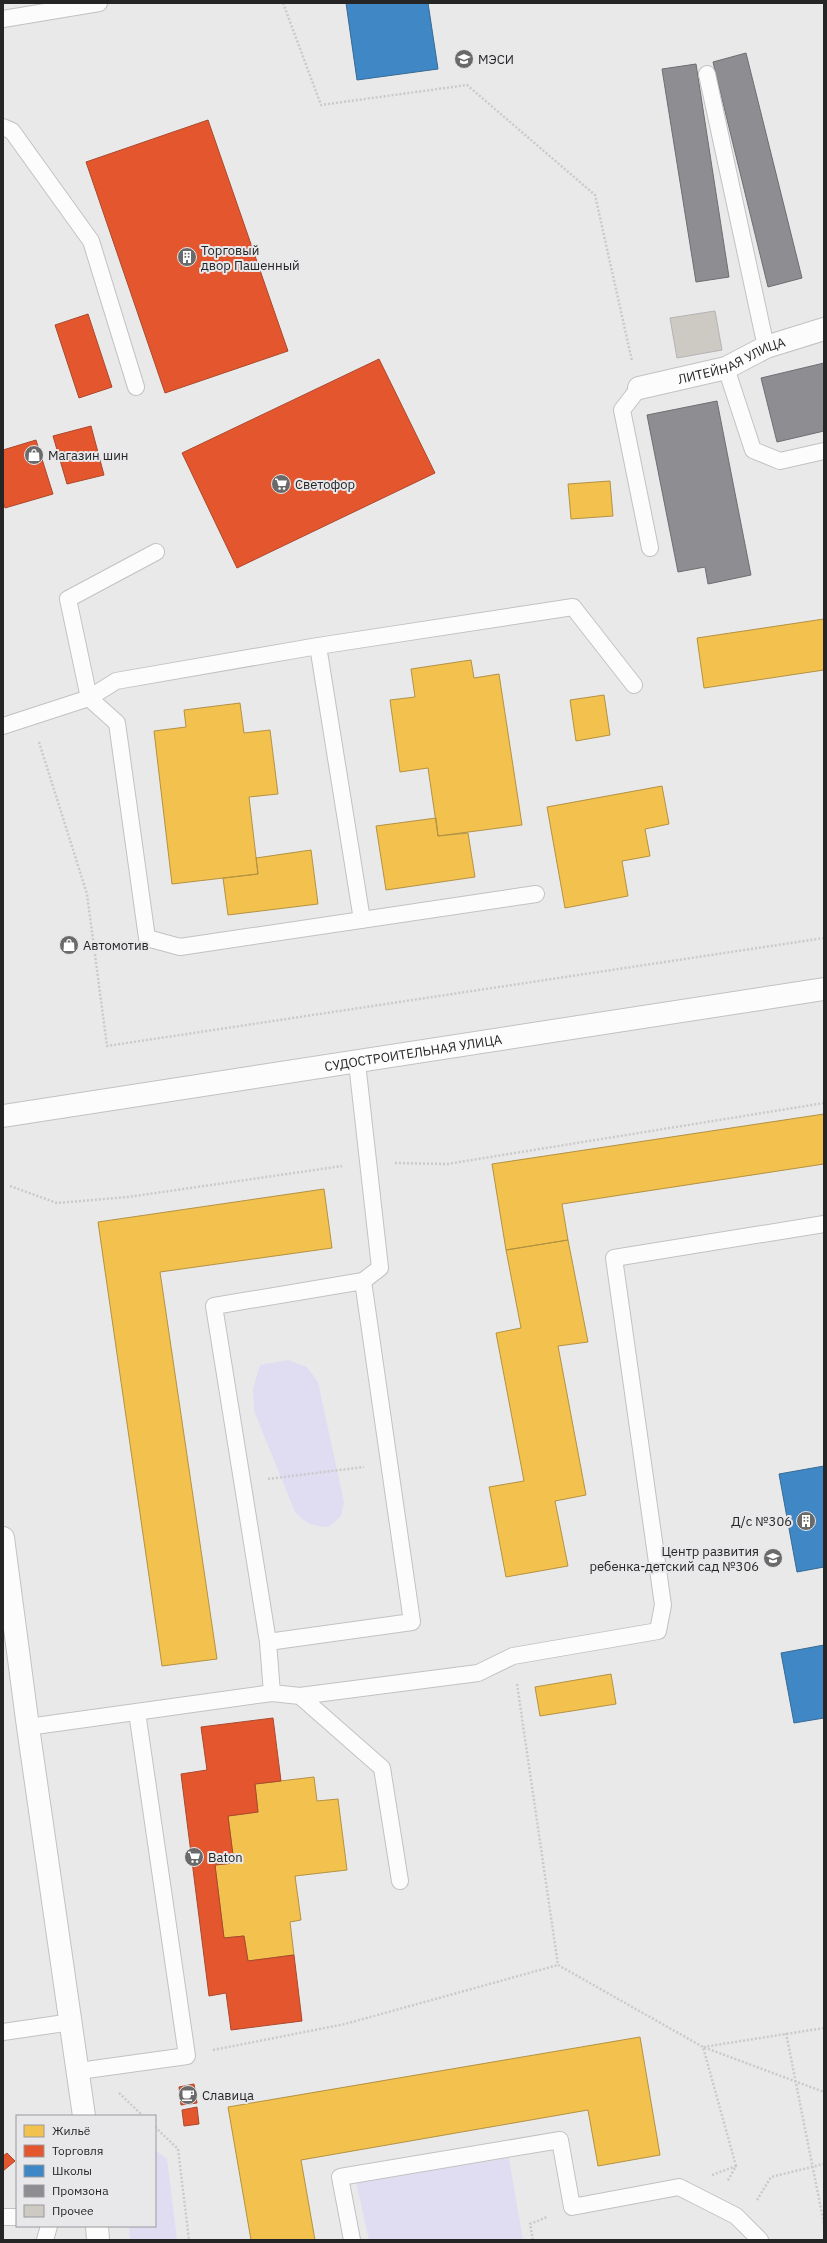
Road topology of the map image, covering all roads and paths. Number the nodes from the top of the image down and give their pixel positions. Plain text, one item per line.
1 (99, 3) edge
2 (283, 3) edge
3 (3, 19) edge
4 (707, 74) dead end
5 (3, 127) edge
6 (824, 329) edge
7 (766, 347) junction
8 (726, 368) junction
9 (136, 387) dead end
10 (639, 388) junction
11 (824, 451) edge
12 (650, 548) dead end
13 (156, 552) dead end
14 (318, 646) junction
15 (634, 685) dead end
16 (89, 698) junction
17 (3, 726) edge
18 (536, 894) dead end
19 (362, 920) junction
20 (824, 988) edge
21 (357, 1062) junction
22 (824, 1103) edge
23 (3, 1116) edge
24 (369, 1162) junction
25 (10, 1186) dead end
26 (824, 1224) edge
27 (363, 1282) junction
28 (388, 1464) junction
29 (242, 1482) junction
30 (3, 1538) edge
31 (268, 1642) junction
32 (513, 1656) junction
33 (272, 1693) junction
34 (300, 1696) junction
35 (137, 1712) junction
36 (28, 1727) junction
37 (400, 1881) dead end
38 (558, 1965) junction
39 (72, 2022) junction
40 (824, 2028) edge
41 (3, 2032) edge
42 (786, 2033) junction
43 (703, 2047) junction
44 (187, 2056) junction
45 (78, 2071) junction
46 (795, 2080) junction
47 (116, 2090) dead end
48 (824, 2092) edge
49 (84, 2115) edge
50 (142, 2115) edge
51 (156, 2128) edge
52 (824, 2164) edge
53 (736, 2166) junction
54 (814, 2166) junction
55 (725, 2186) dead end
56 (679, 2187) junction
57 (753, 2205) dead end
58 (572, 2207) junction
59 (824, 2224) edge
60 (49, 2227) edge
61 (97, 2227) edge
62 (45, 2240) edge
63 (98, 2240) edge
64 (189, 2240) edge
65 (352, 2240) edge
66 (534, 2240) edge
67 (760, 2240) edge

1 - 3 lane
2 - 10 path
4 - 7 lane
5 - 9 lane
6 - 7 main road, ЛИТЕЙНАЯ УЛИЦА
7 - 8 main road, ЛИТЕЙНАЯ УЛИЦА
8 - 10 main road, ЛИТЕЙНАЯ УЛИЦА
8 - 11 lane
10 - 12 lane
13 - 16 lane
14 - 15 lane
14 - 16 lane
14 - 19 lane
16 - 17 lane
16 - 19 lane
18 - 19 lane
20 - 21 main road, СУДОСТРОИТЕЛЬНАЯ УЛИЦА
21 - 23 main road, СУДОСТРОИТЕЛЬНАЯ УЛИЦА
21 - 24 lane
22 - 24 path
24 - 25 path
24 - 27 lane
26 - 32 lane
27 - 28 lane
27 - 29 lane
28 - 29 path
28 - 31 lane
29 - 31 lane
30 - 36 main road
31 - 33 lane
32 - 34 lane
32 - 38 path
33 - 34 lane
33 - 35 lane
34 - 37 lane
35 - 36 lane
35 - 44 lane
36 - 39 main road
38 - 43 path
38 - 44 path
39 - 41 lane
39 - 45 main road
40 - 42 path
42 - 43 path
42 - 46 path
43 - 46 path
43 - 53 path
44 - 45 lane
45 - 49 main road
46 - 48 path
46 - 54 path
47 - 50 path
51 - 64 path
52 - 54 path
53 - 55 path
53 - 56 path
54 - 57 path
54 - 59 path
56 - 58 lane
56 - 67 lane
58 - 65 lane
58 - 66 path
60 - 62 lane
61 - 63 main road

